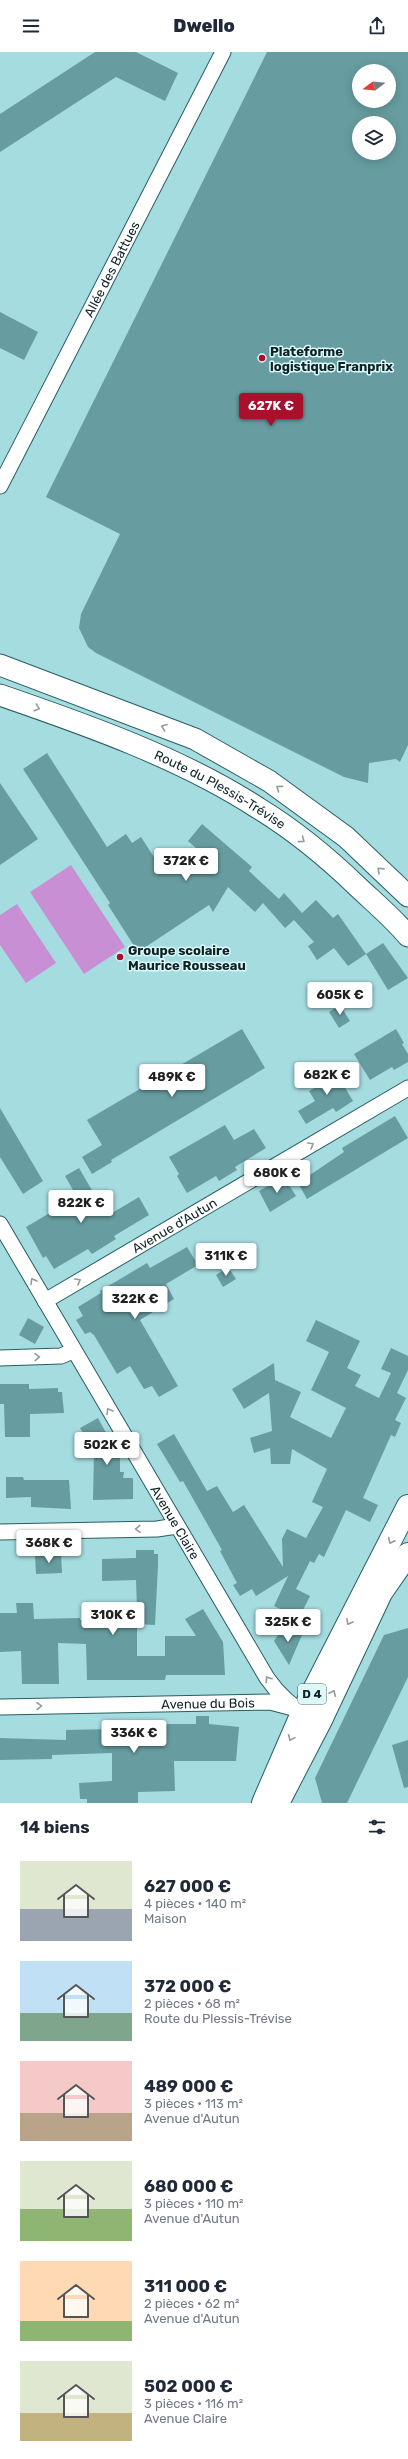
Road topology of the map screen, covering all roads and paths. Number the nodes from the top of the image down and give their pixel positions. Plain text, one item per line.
1 (223, 52) edge
2 (0, 486) edge
3 (0, 665) edge
4 (0, 696) edge
5 (408, 896) edge
6 (408, 936) edge
7 (408, 1088) edge
8 (0, 1224) edge
9 (45, 1301) junction
10 (74, 1351) junction
11 (0, 1358) edge
12 (408, 1506) edge
13 (177, 1526) junction
14 (0, 1532) edge
15 (408, 1554) edge
16 (0, 1707) edge
17 (305, 1714) junction
18 (263, 1803) edge
19 (278, 1803) edge

1 - 2 street, Allée des Battues
5 -> 3 main road
4 -> 6 main road, Route du Plessis-Trévise
9 -> 7 street, Avenue d'Autun
9 -> 8 street, Avenue Claire
9 - 10 street, Avenue Claire
11 -> 10 street
13 -> 10 street, Avenue Claire
12 -> 17 main road, D 4
13 -> 14 street
17 -> 13 street, Avenue Claire
17 -> 15 main road, D 4
16 -> 17 street, Avenue du Bois
17 -> 18 main road, D 4
17 - 19 main road, D 4

